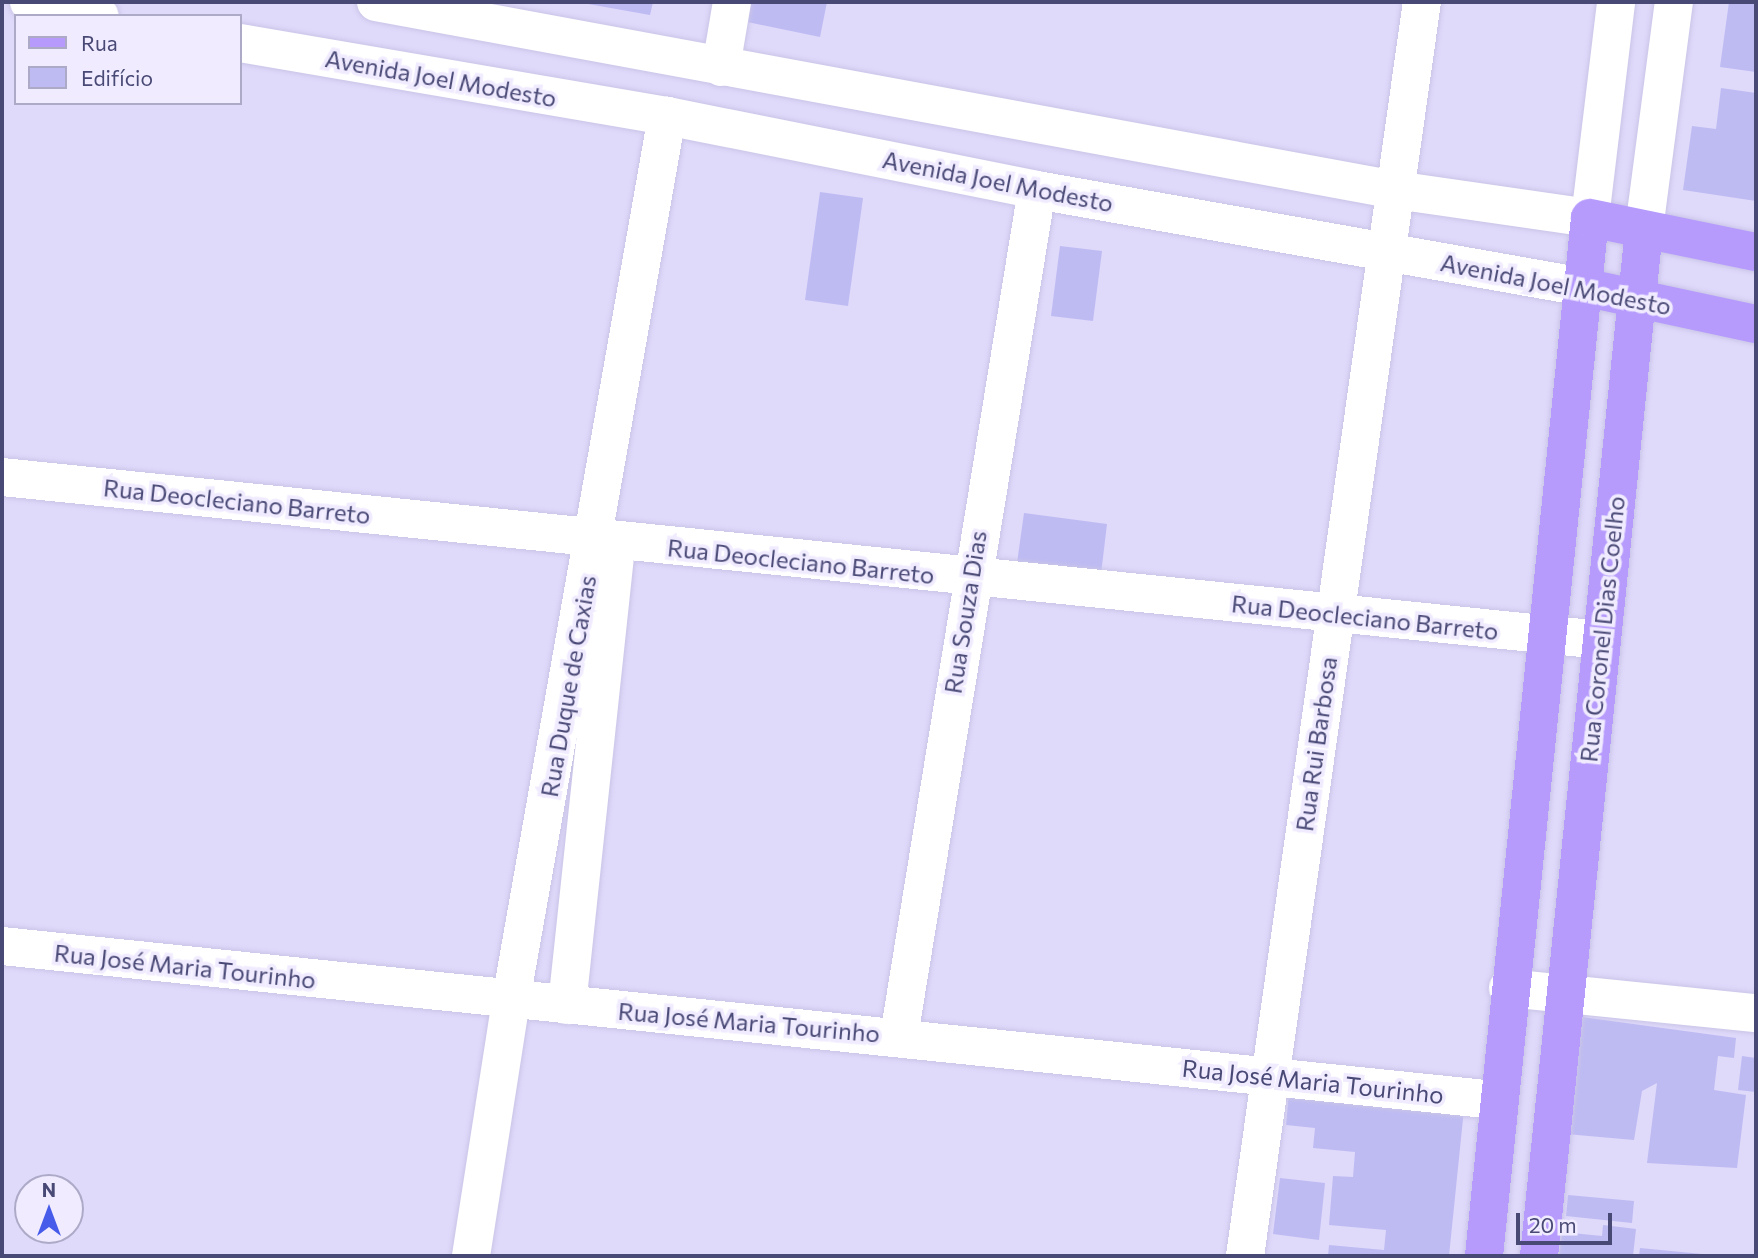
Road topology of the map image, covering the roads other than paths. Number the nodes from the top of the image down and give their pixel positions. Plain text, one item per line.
1 (29, 2) edge
2 (376, 2) edge
3 (732, 2) edge
4 (1422, 2) edge
5 (1616, 2) edge
6 (1674, 2) edge
7 (437, 7) edge
8 (90, 14) edge
9 (242, 43) edge
10 (721, 66) junction
11 (667, 116) junction
12 (1037, 190) junction
13 (1395, 190) junction
14 (1590, 218) junction
15 (1644, 229) junction
16 (1386, 252) junction
17 (1756, 252) edge
18 (1583, 287) junction
19 (1638, 297) junction
20 (1756, 324) edge
21 (2, 477) edge
22 (606, 540) junction
23 (969, 579) junction
24 (1336, 614) junction
25 (1543, 635) junction
26 (1601, 640) junction
27 (2, 946) edge
28 (1508, 988) junction
29 (1563, 994) junction
30 (511, 1000) junction
31 (567, 1005) junction
32 (1756, 1013) edge
33 (899, 1036) junction
34 (1266, 1077) junction
35 (1496, 1100) junction
36 (471, 1256) edge
37 (1245, 1256) edge
38 (1483, 1256) edge
39 (1539, 1256) edge

1 - 8 street
2 - 7 street
3 - 10 street
4 - 13 street, Rua Rui Barbosa
5 - 14 street
6 - 15 street, Rua Coronel Dias Coelho
7 - 10 street
9 - 11 street, Avenida Joel Modesto
10 - 13 street
11 - 12 street, Avenida Joel Modesto
11 - 22 street, Rua Duque de Caxias
12 - 16 street, Avenida Joel Modesto
12 - 23 street, Rua Souza Dias
13 - 14 street
13 - 16 street, Rua Rui Barbosa
14 - 15 main road
14 - 18 main road
15 - 17 main road
15 - 19 main road, Rua Coronel Dias Coelho
16 - 18 street, Avenida Joel Modesto
16 - 24 street, Rua Rui Barbosa
18 - 19 main road, Avenida Joel Modesto
18 - 25 main road
19 - 20 main road, Avenida Joel Modesto
19 - 26 main road, Rua Coronel Dias Coelho
21 - 22 street, Rua Deocleciano Barreto
22 - 23 street, Rua Deocleciano Barreto
22 - 30 street, Rua Duque de Caxias
22 - 31 street
23 - 24 street, Rua Deocleciano Barreto
23 - 33 street, Rua Souza Dias
24 - 25 street, Rua Deocleciano Barreto
24 - 34 street, Rua Rui Barbosa
25 - 26 street, Rua Deocleciano Barreto
25 - 28 main road
26 - 29 main road, Rua Coronel Dias Coelho
27 - 30 street, Rua José Maria Tourinho
28 - 29 street
28 - 35 main road
29 - 32 street
29 - 39 main road, Rua Coronel Dias Coelho
30 - 31 street, Rua José Maria Tourinho
30 - 36 street, Rua Duque de Caxias
31 - 33 street, Rua José Maria Tourinho
33 - 34 street, Rua José Maria Tourinho
34 - 35 street, Rua José Maria Tourinho
34 - 37 street, Rua Rui Barbosa
35 - 38 main road

